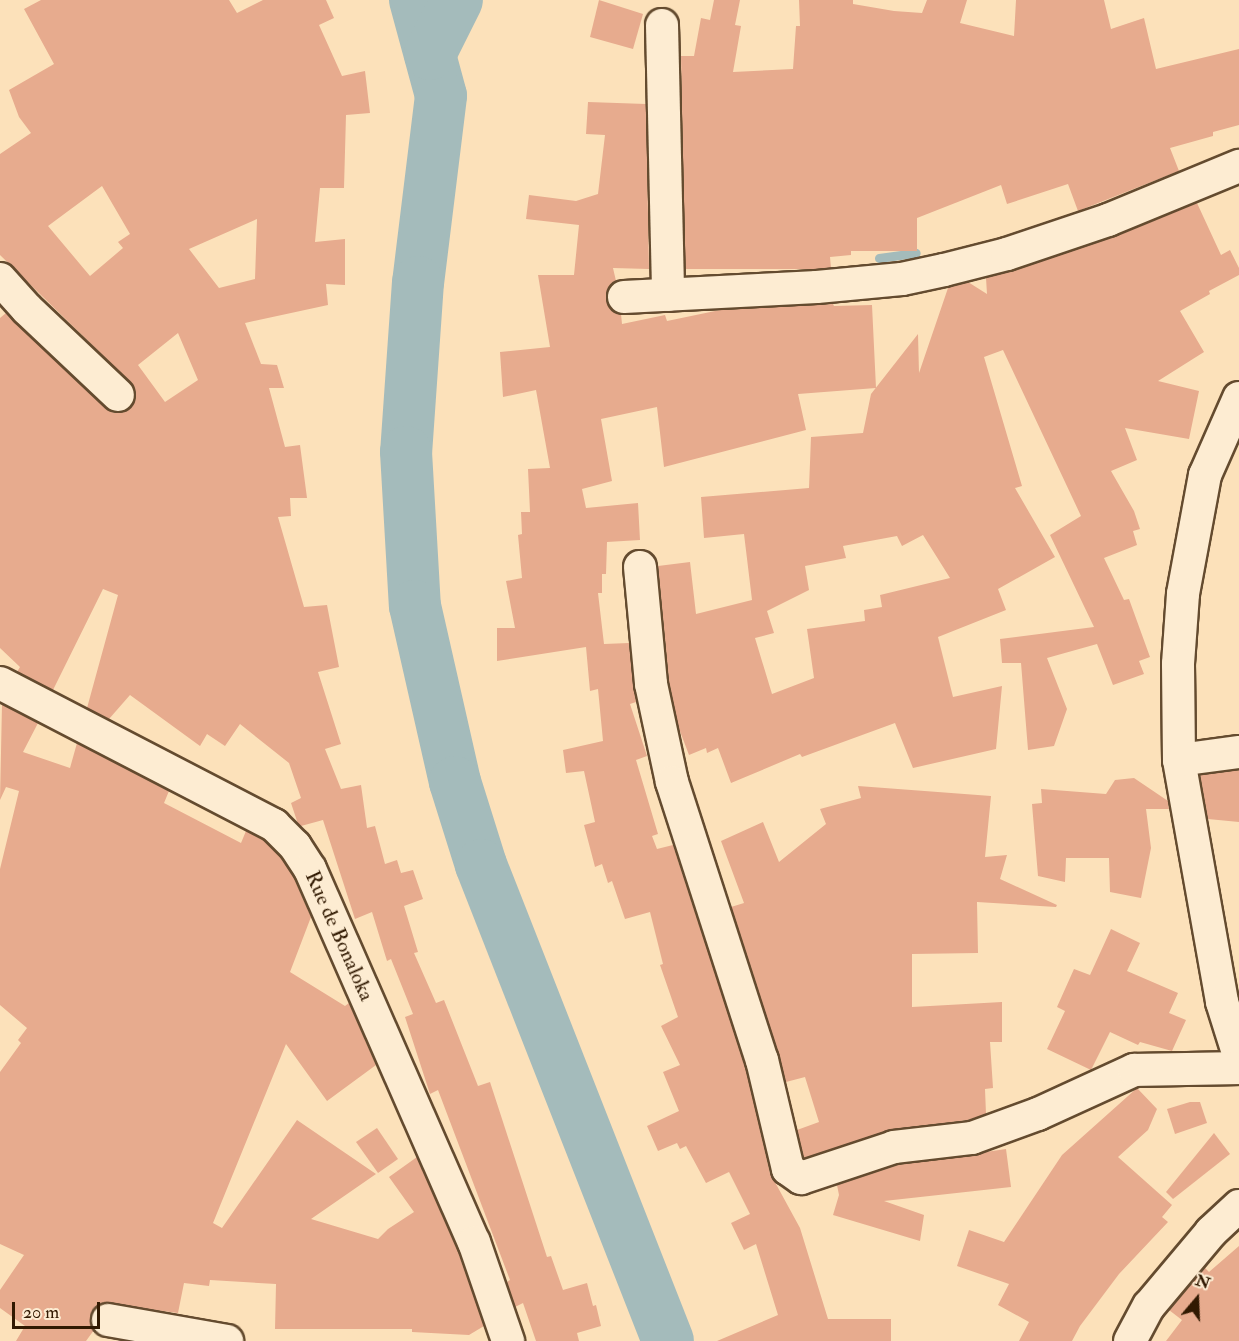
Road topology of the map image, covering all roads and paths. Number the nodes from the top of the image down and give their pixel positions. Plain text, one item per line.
1 (662, 25) dead end
2 (1239, 166) edge
3 (0, 279) edge
4 (668, 295) junction
5 (624, 297) dead end
6 (118, 395) dead end
7 (1239, 398) edge
8 (640, 567) dead end
9 (0, 682) edge
10 (1239, 752) edge
11 (1179, 760) junction
12 (1239, 1056) edge
13 (1239, 1068) edge
14 (1239, 1206) edge
15 (108, 1320) dead end
16 (227, 1341) edge
17 (508, 1341) edge
18 (1130, 1341) edge

1 - 4 street
2 - 4 street
3 - 6 street
4 - 5 street
7 - 11 street
8 - 13 street
9 - 17 street, Rue de Bonaloka
10 - 11 street
11 - 12 street
14 - 18 street
15 - 16 street

